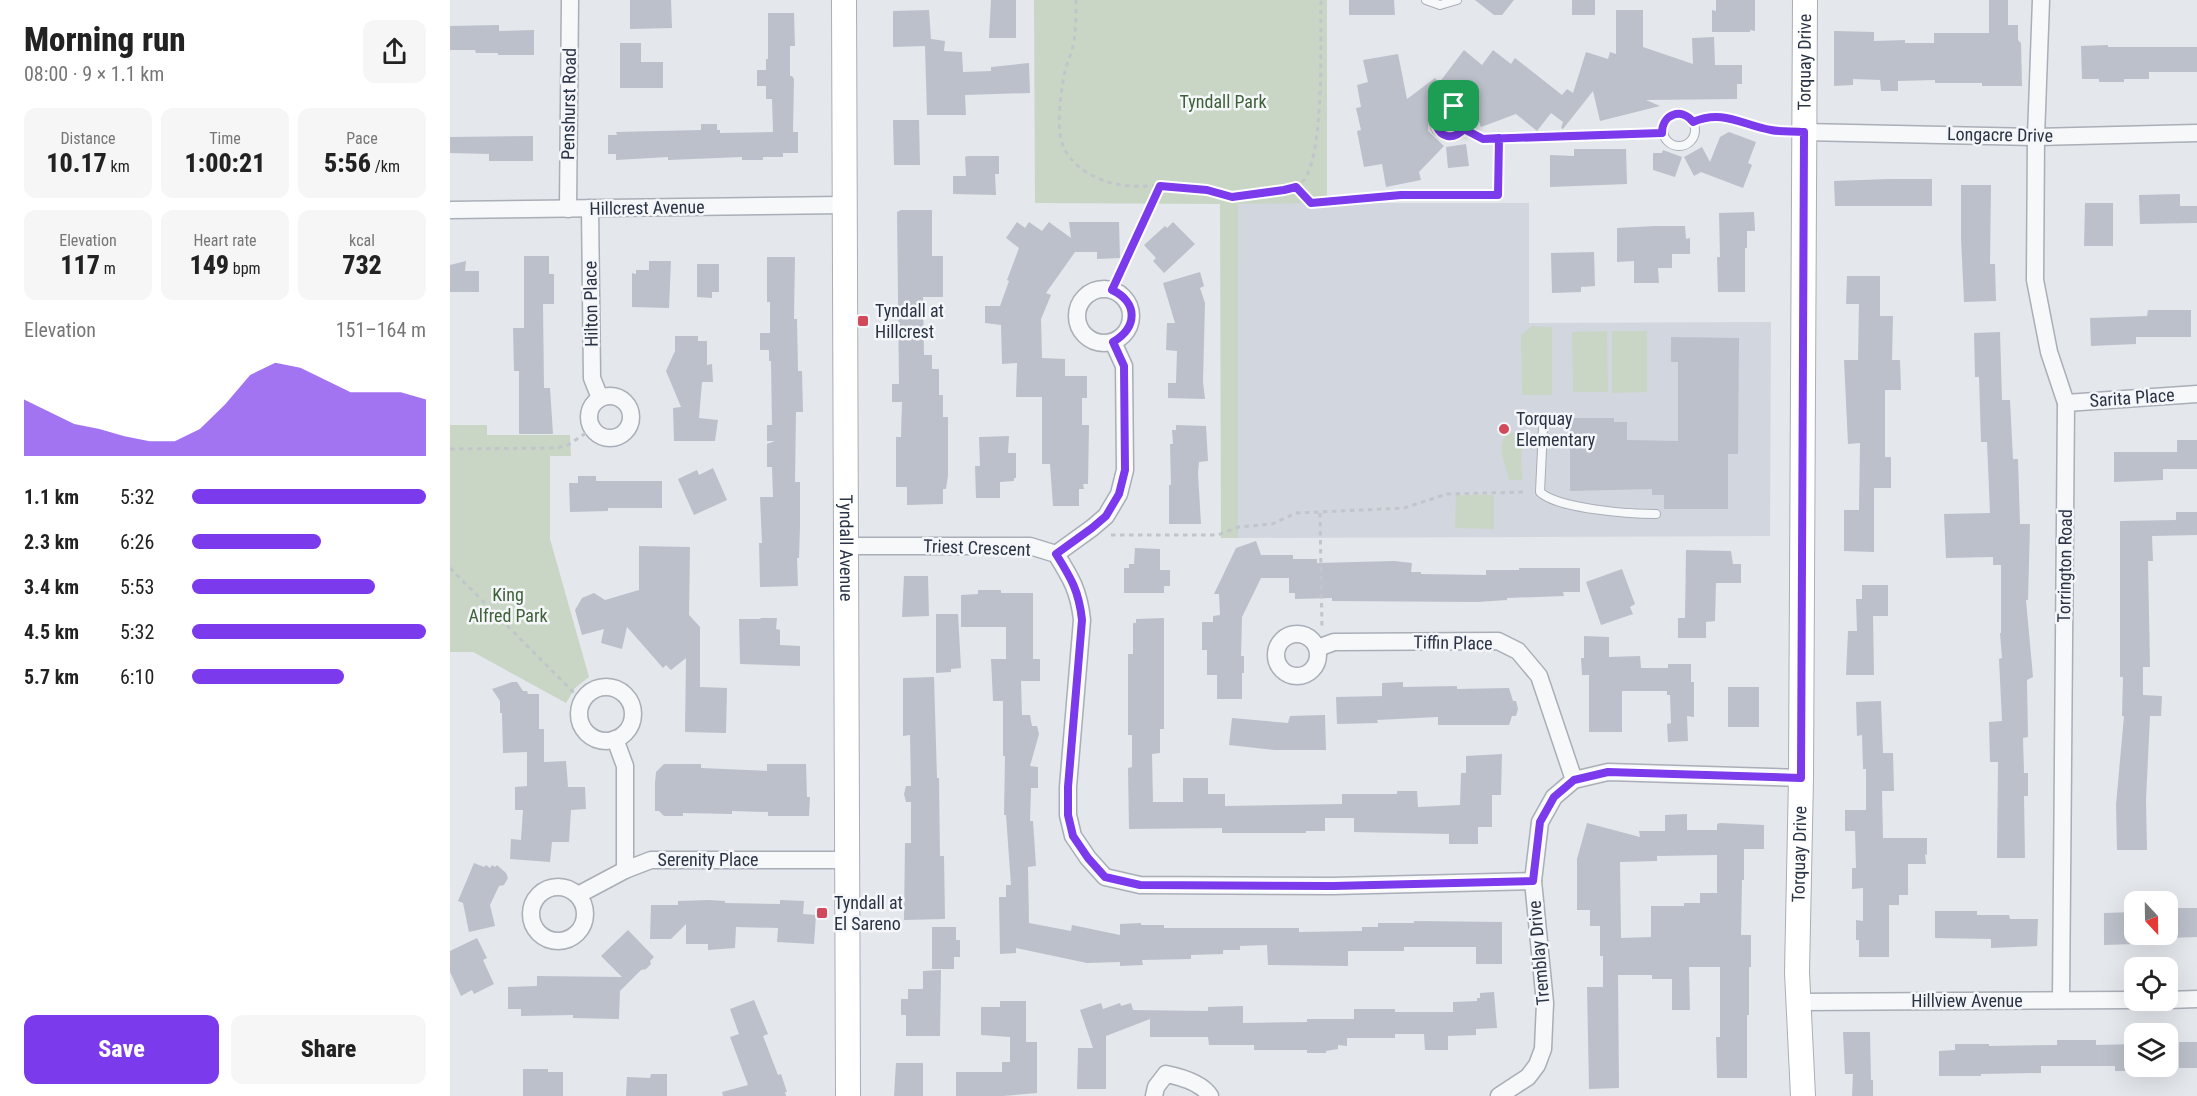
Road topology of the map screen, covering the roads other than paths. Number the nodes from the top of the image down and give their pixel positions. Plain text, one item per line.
1 (570, 0) edge
2 (844, 0) edge
3 (1426, 0) edge
4 (1457, 0) edge
5 (1805, 0) edge
6 (2041, 0) edge
7 (1693, 122) junction
8 (1464, 129) dead end
9 (1804, 132) junction
10 (1662, 133) junction
11 (2197, 133) edge
12 (2036, 136) junction
13 (845, 205) junction
14 (590, 208) junction
15 (568, 209) junction
16 (450, 210) edge
17 (1113, 342) junction
18 (2197, 394) edge
19 (600, 398) junction
20 (2066, 403) junction
21 (1543, 428) dead end
22 (1656, 514) dead end
23 (847, 546) junction
24 (1056, 554) junction
25 (1323, 647) road end
26 (615, 739) junction
27 (1801, 778) junction
28 (1574, 780) junction
29 (846, 860) junction
30 (625, 870) junction
31 (1533, 881) junction
32 (578, 895) dead end
33 (2197, 999) edge
34 (2061, 1000) junction
35 (2124, 1000) edge
36 (2178, 1000) edge
37 (1799, 1002) junction
38 (848, 1096) edge
39 (1154, 1096) edge
40 (1210, 1096) edge
41 (1499, 1096) edge
42 (1803, 1096) edge

1 - 15 street, Penshurst Road
2 - 13 street, Tyndall Avenue
3 - 4 lane
5 - 9 street, Torquay Drive
6 - 12 street, Torrington Road
7 - 9 lane
7 - 10 lane
7 - 10 lane
8 - 10 lane
9 - 12 street, Longacre Drive
9 - 27 street, Torquay Drive
11 - 12 street, Longacre Drive
12 - 20 street, Torrington Road
13 - 14 street, Hillcrest Avenue
13 - 23 street, Tyndall Avenue
14 - 15 street, Hillcrest Avenue
14 - 19 street, Hilton Place
15 - 16 street, Hillcrest Avenue
17 - 17 street
17 - 24 street
18 - 20 street, Sarita Place
19 - 19 street
20 - 34 street, Torrington Road
21 - 22 lane
23 - 24 street, Triest Crescent
23 - 29 street, Tyndall Avenue
24 - 31 street, Triest Crescent
25 - 28 street, Tiffin Place
26 - 26 street
26 - 30 street
27 - 28 street, Tremblay Drive
27 - 37 street, Torquay Drive
28 - 31 street, Tremblay Drive
29 - 30 street, Serenity Place
29 - 38 street, Tyndall Avenue
30 - 32 street, Serenity Place
31 - 41 street, Tremblay Drive
33 - 36 street
34 - 35 street, Hillview Avenue
34 - 37 street, Hillview Avenue
37 - 42 street, Torquay Drive
39 - 40 street

